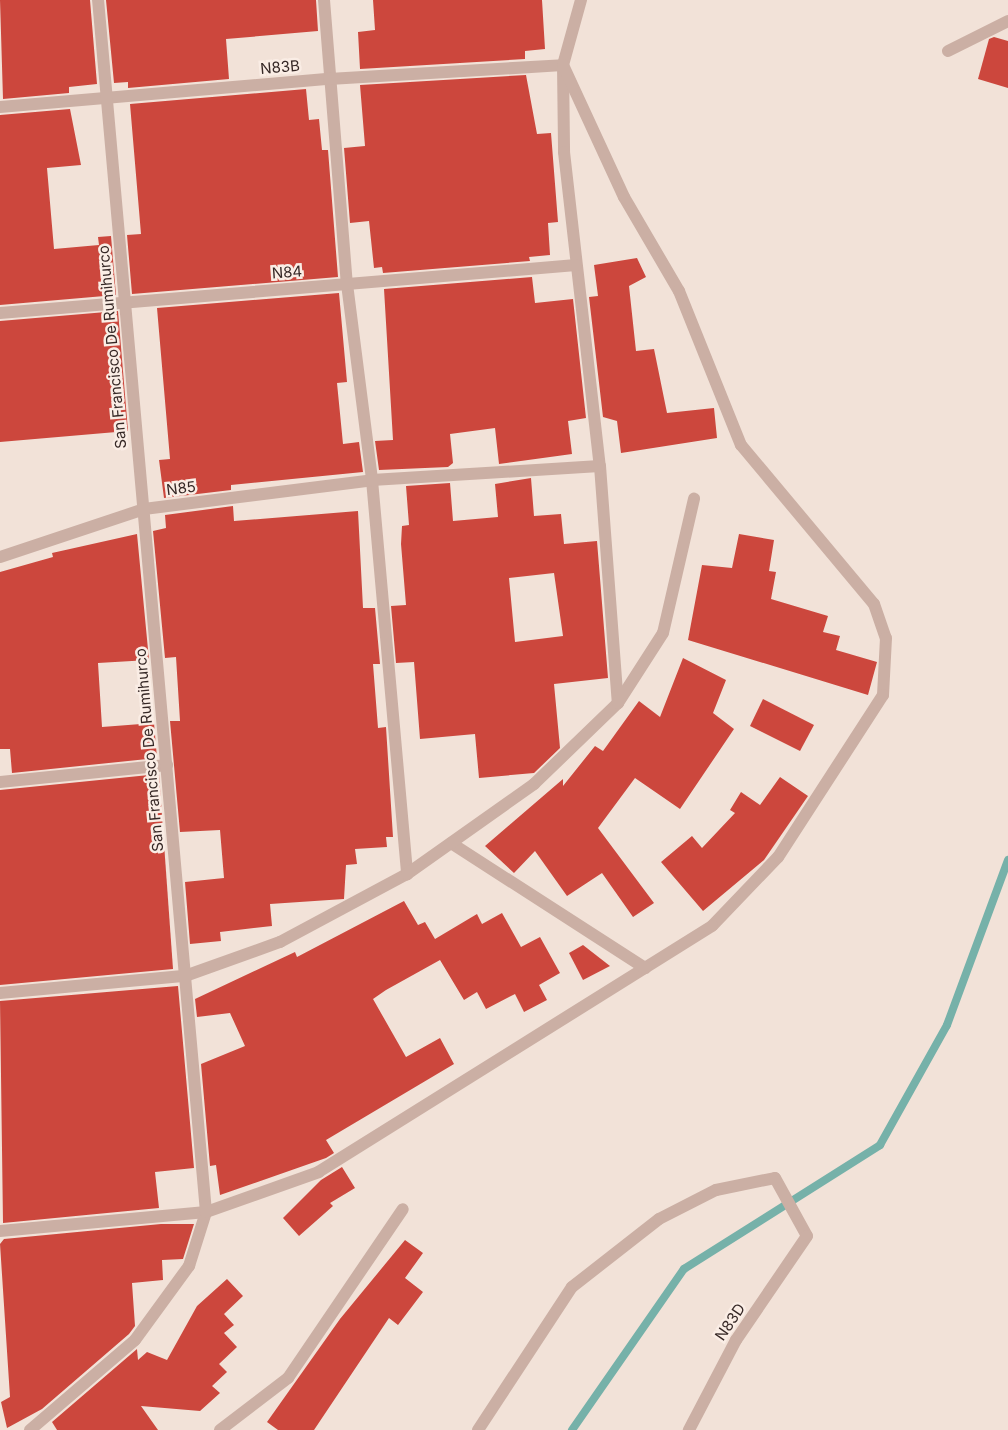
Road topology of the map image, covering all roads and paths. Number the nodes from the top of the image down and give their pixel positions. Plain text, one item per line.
1 (98, 0) edge
2 (324, 0) edge
3 (581, 0) edge
4 (1008, 21) edge
5 (948, 51) dead end
6 (563, 65) junction
7 (329, 79) junction
8 (106, 98) junction
9 (0, 107) edge
10 (576, 265) junction
11 (347, 284) junction
12 (124, 301) junction
13 (0, 313) edge
14 (600, 466) junction
15 (372, 480) junction
16 (694, 499) dead end
17 (144, 509) junction
18 (0, 557) edge
19 (618, 703) junction
20 (168, 765) junction
21 (0, 782) edge
22 (451, 843) junction
23 (407, 874) junction
24 (645, 968) junction
25 (185, 976) junction
26 (0, 993) edge
27 (404, 1209) dead end
28 (206, 1212) junction
29 (0, 1231) edge
30 (30, 1430) edge
31 (220, 1430) edge
32 (478, 1430) edge
33 (689, 1430) edge

1 - 8 street, San Francisco De Rumihurco
2 - 7 street
3 - 6 street
4 - 5 street
6 - 7 street, N83B
6 - 10 street
6 - 24 street
7 - 8 street, N83B
7 - 11 street
8 - 9 street, N83B
8 - 12 street, San Francisco De Rumihurco
10 - 11 street, N84
10 - 14 street
11 - 12 street, N84
11 - 15 street
12 - 13 street, N84
12 - 17 street, San Francisco De Rumihurco
14 - 15 street, N85
14 - 19 street
15 - 17 street, N85
15 - 23 street
16 - 19 street
17 - 18 street, N85
17 - 20 street, San Francisco De Rumihurco
19 - 22 street
20 - 21 street
20 - 25 street, San Francisco De Rumihurco
22 - 23 street
22 - 24 street
23 - 25 street
24 - 28 street
25 - 26 street
25 - 28 street, San Francisco De Rumihurco
27 - 31 street
28 - 29 street
28 - 30 street, San Francisco De Rumihurco
32 - 33 street, N83D

